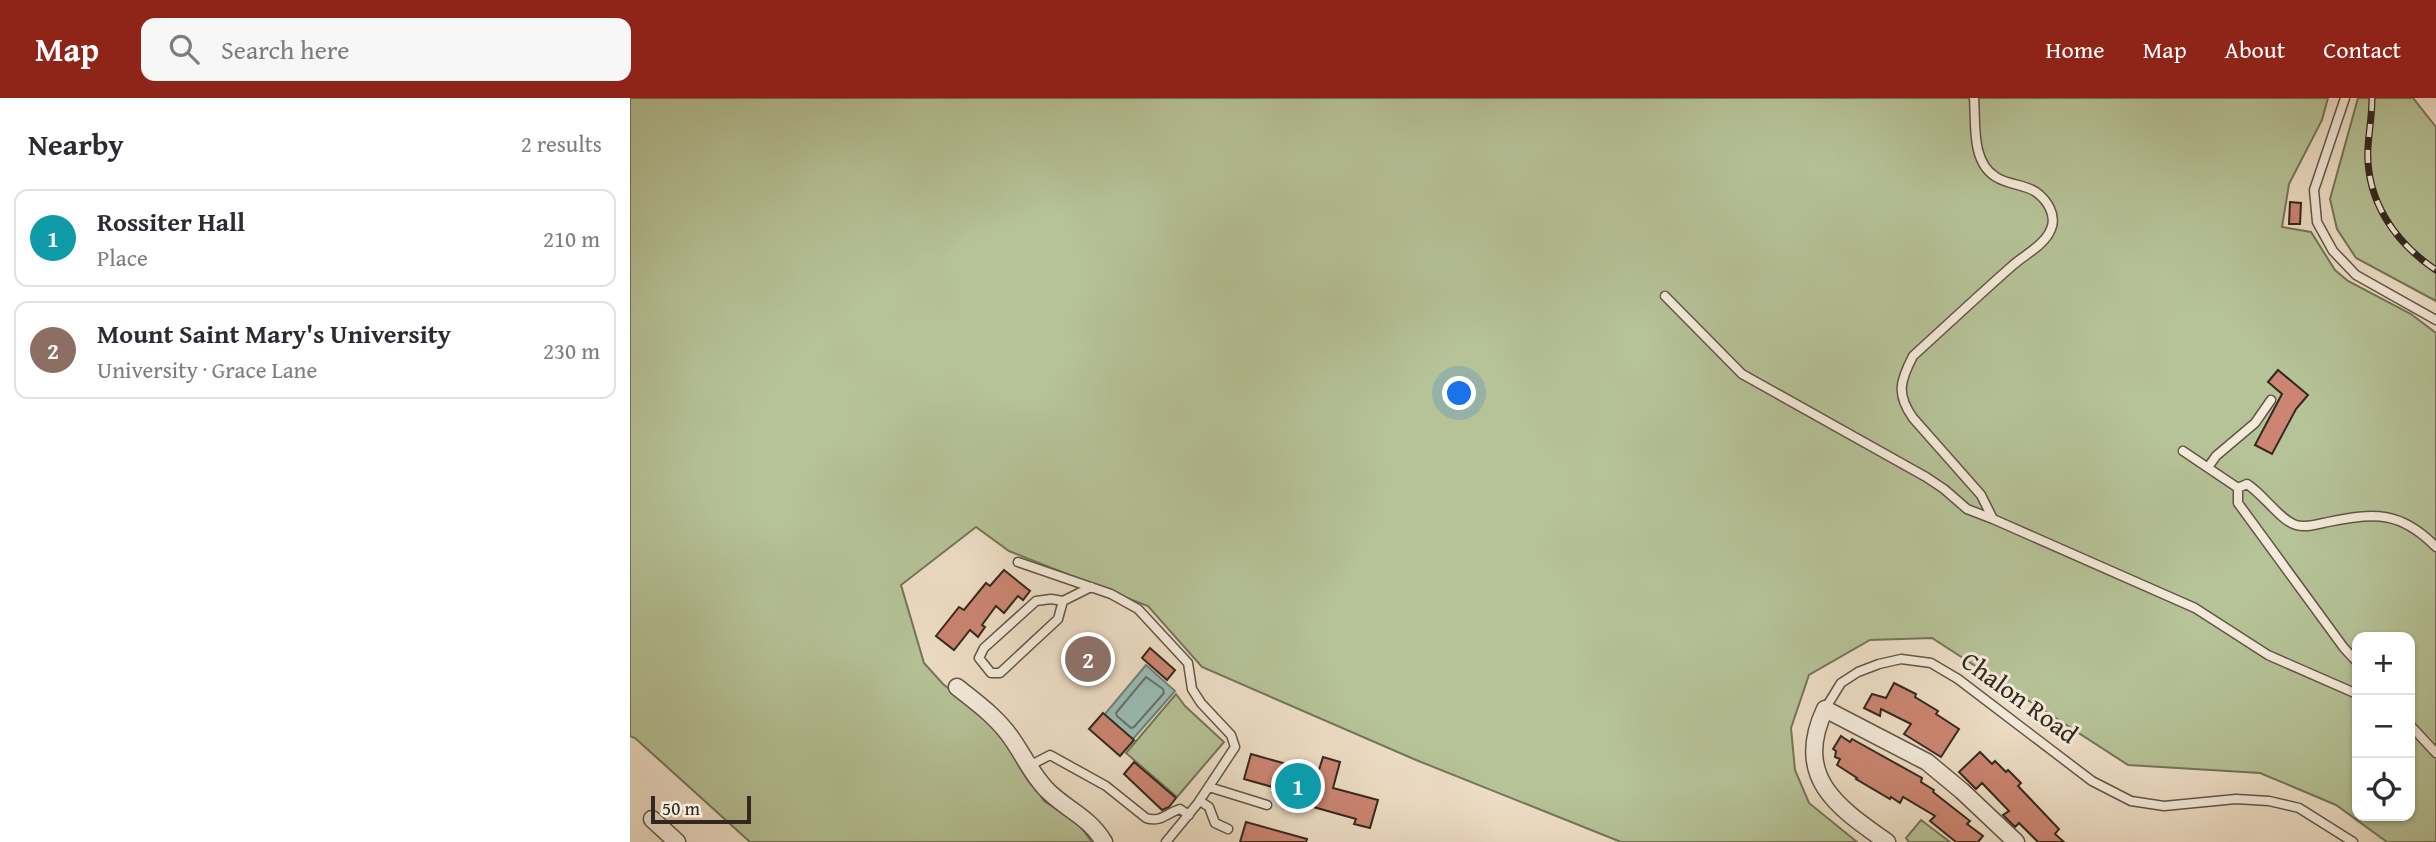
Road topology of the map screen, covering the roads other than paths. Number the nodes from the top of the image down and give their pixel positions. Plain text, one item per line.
1 (1974, 98) edge
2 (2345, 98) edge
3 (1665, 296) dead end
4 (2436, 320) edge
5 (2272, 400) dead end
6 (2183, 451) dead end
7 (2209, 466) junction
8 (2238, 488) junction
9 (1993, 519) junction
10 (2436, 547) edge
11 (1017, 562) dead end
12 (1091, 587) junction
13 (1063, 600) junction
14 (2352, 657) edge
15 (957, 687) dead end
16 (2352, 692) edge
17 (1825, 709) junction
18 (2415, 730) edge
19 (2436, 753) edge
20 (1029, 766) junction
21 (1209, 787) junction
22 (1200, 801) junction
23 (1267, 805) dead end
24 (1189, 815) junction
25 (652, 819) dead end
26 (1228, 829) dead end
27 (677, 842) edge
28 (1104, 842) edge
29 (1166, 842) edge
30 (1887, 842) edge
31 (2016, 842) edge
32 (2353, 842) edge

1 - 9 lane
2 - 4 lane
3 - 9 lane
5 - 7 lane
6 - 7 lane
7 - 8 lane
8 - 10 lane
8 - 14 lane
9 - 16 lane
11 - 12 lane
12 - 13 lane
12 - 21 lane
13 - 13 lane
15 - 20 street
17 - 30 street, Chalon Road
17 - 31 street
17 - 32 lane, Chalon Road
18 - 19 lane
20 - 24 lane
20 - 28 street
21 - 22 lane
21 - 23 lane
22 - 24 lane
22 - 26 lane
24 - 29 lane
25 - 27 street

